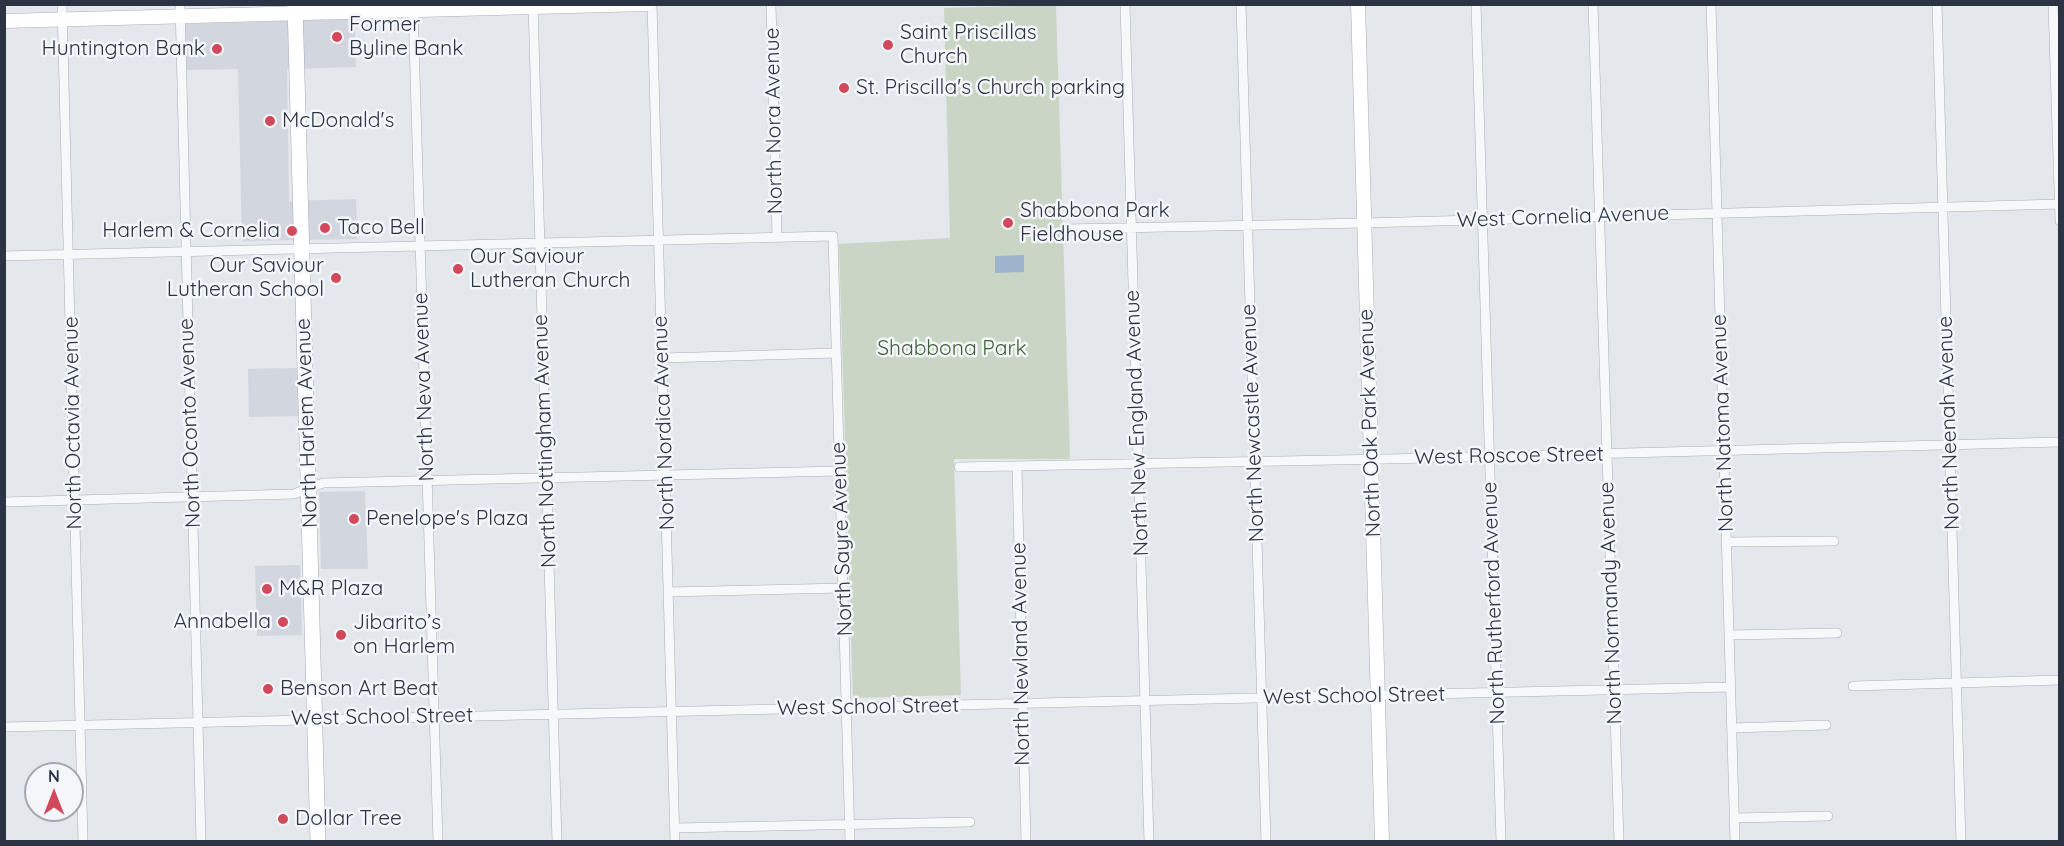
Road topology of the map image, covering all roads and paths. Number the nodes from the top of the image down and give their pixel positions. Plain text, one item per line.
1 (62, 4) edge
2 (650, 4) edge
3 (771, 4) edge
4 (1125, 4) edge
5 (1241, 4) edge
6 (1358, 4) edge
7 (1476, 4) edge
8 (1593, 4) edge
9 (1711, 4) edge
10 (1936, 4) edge
11 (2053, 4) edge
12 (533, 6) edge
13 (413, 8) edge
14 (295, 9) edge
15 (180, 11) edge
16 (63, 19) junction
17 (4, 21) edge
18 (2059, 204) edge
19 (1942, 207) junction
20 (1717, 213) junction
21 (1600, 216) junction
22 (1482, 220) junction
23 (2060, 221) edge
24 (1365, 223) junction
25 (1248, 225) junction
26 (1132, 228) junction
27 (1066, 229) dead end
28 (777, 237) junction
29 (658, 240) junction
30 (540, 243) junction
31 (420, 246) junction
32 (302, 249) junction
33 (186, 252) junction
34 (69, 255) junction
35 (4, 256) edge
36 (836, 353) junction
37 (662, 358) junction
38 (2060, 442) edge
39 (1949, 445) junction
40 (1724, 451) junction
41 (1607, 453) junction
42 (1490, 457) junction
43 (1371, 459) junction
44 (1255, 462) junction
45 (1138, 464) junction
46 (1017, 466) junction
47 (959, 467) dead end
48 (840, 471) junction
49 (665, 475) junction
50 (546, 478) junction
51 (427, 481) junction
52 (309, 488) junction
53 (192, 497) junction
54 (75, 500) junction
55 (4, 502) edge
56 (1834, 541) dead end
57 (1727, 542) junction
58 (843, 588) junction
59 (668, 592) junction
60 (1837, 633) dead end
61 (1729, 635) junction
62 (2060, 680) edge
63 (1956, 683) junction
64 (1853, 686) dead end
65 (1731, 687) junction
66 (1614, 690) junction
67 (1497, 693) junction
68 (1378, 696) junction
69 (1262, 698) junction
70 (1145, 701) junction
71 (1023, 704) junction
72 (846, 707) junction
73 (672, 711) junction
74 (553, 714) junction
75 (434, 716) junction
76 (315, 718) junction
77 (198, 722) junction
78 (80, 725) junction
79 (1826, 725) dead end
80 (4, 727) edge
81 (1732, 728) junction
82 (1828, 816) dead end
83 (1735, 818) junction
84 (970, 822) dead end
85 (850, 825) junction
86 (675, 828) junction
87 (83, 842) edge
88 (201, 842) edge
89 (318, 842) edge
90 (438, 842) edge
91 (556, 842) edge
92 (675, 842) edge
93 (850, 842) edge
94 (1026, 842) edge
95 (1149, 842) edge
96 (1266, 842) edge
97 (1382, 842) edge
98 (1501, 842) edge
99 (1619, 842) edge
100 (1735, 842) edge
101 (1960, 842) edge

1 - 16 street, North Octavia Avenue
2 - 12 street
2 - 29 street, North Nordica Avenue
3 - 28 street, North Nora Avenue
4 - 26 street, North New England Avenue
5 - 25 street, North Newcastle Avenue
6 - 24 street, North Oak Park Avenue
7 - 22 street, North Rutherford Avenue
8 - 21 street, North Normandy Avenue
9 - 20 street, North Natoma Avenue
10 - 19 street, North Neenah Avenue
11 - 18 street
12 - 13 street
12 - 30 street, North Nottingham Avenue
13 - 14 street
13 - 31 street, North Neva Avenue
14 - 15 street
14 - 32 main road, North Harlem Avenue
15 - 16 street
15 - 33 street, North Oconto Avenue
16 - 17 street
16 - 34 street, North Octavia Avenue
18 - 19 street, West Cornelia Avenue
18 - 23 street
19 - 20 street, West Cornelia Avenue
19 - 39 street, North Neenah Avenue
20 - 21 street, West Cornelia Avenue
20 - 40 street, North Natoma Avenue
21 - 22 street, West Cornelia Avenue
21 - 41 street, North Normandy Avenue
22 - 24 street, West Cornelia Avenue
22 - 42 street, North Rutherford Avenue
24 - 25 street, West Cornelia Avenue
24 - 43 street, North Oak Park Avenue
25 - 26 street, West Cornelia Avenue
25 - 44 street, North Newcastle Avenue
26 - 27 street, West Cornelia Avenue
26 - 45 street, North New England Avenue
28 - 29 street
28 - 36 street, North Sayre Avenue
29 - 30 street
29 - 37 street, North Nordica Avenue
30 - 31 street
30 - 50 street, North Nottingham Avenue
31 - 32 street
31 - 51 street, North Neva Avenue
32 - 33 street
32 - 52 main road, North Harlem Avenue
33 - 34 street
33 - 53 street, North Oconto Avenue
34 - 35 street
34 - 54 street, North Octavia Avenue
36 - 37 street
36 - 48 street, North Sayre Avenue
37 - 49 street, North Nordica Avenue
38 - 39 street, West Roscoe Street
39 - 40 street, West Roscoe Street
39 - 63 street, North Neenah Avenue
40 - 41 street, West Roscoe Street
40 - 57 street, North Natoma Avenue
41 - 42 street, West Roscoe Street
41 - 66 street, North Normandy Avenue
42 - 43 street, West Roscoe Street
42 - 67 street, North Rutherford Avenue
43 - 44 street, West Roscoe Street
43 - 68 street, North Oak Park Avenue
44 - 45 street, West Roscoe Street
44 - 69 street, North Newcastle Avenue
45 - 46 street, West Roscoe Street
45 - 70 street, North New England Avenue
46 - 47 street, West Roscoe Street
46 - 71 street, North Newland Avenue
48 - 49 street
48 - 58 street, North Sayre Avenue
49 - 50 street
49 - 59 street, North Nordica Avenue
50 - 51 street
50 - 74 street, North Nottingham Avenue
51 - 52 street
51 - 75 street, North Neva Avenue
52 - 53 street
52 - 76 main road, North Harlem Avenue
53 - 54 street
53 - 77 street, North Oconto Avenue
54 - 55 street
54 - 78 street, North Octavia Avenue
56 - 57 street
57 - 61 street, North Natoma Avenue
58 - 59 street
58 - 72 street, North Sayre Avenue
59 - 73 street, North Nordica Avenue
60 - 61 street
61 - 65 street, North Natoma Avenue
62 - 63 street
63 - 64 street
63 - 101 street, North Neenah Avenue
65 - 66 street, West School Street
65 - 81 street, North Natoma Avenue
66 - 67 street, West School Street
66 - 99 street, North Normandy Avenue
67 - 68 street, West School Street
67 - 98 street, North Rutherford Avenue
68 - 69 street, West School Street
68 - 97 street, North Oak Park Avenue
69 - 70 street, West School Street
69 - 96 street, North Newcastle Avenue
70 - 71 street, West School Street
70 - 95 street, North New England Avenue
71 - 72 street, West School Street
71 - 94 street, North Newland Avenue
72 - 73 street, West School Street
72 - 85 street, North Sayre Avenue
73 - 74 street, West School Street
73 - 86 street, North Nordica Avenue
74 - 75 street, West School Street
74 - 91 street, North Nottingham Avenue
75 - 76 street, West School Street
75 - 90 street, North Neva Avenue
76 - 77 street, West School Street
76 - 89 main road, North Harlem Avenue
77 - 78 street, West School Street
77 - 88 street, North Oconto Avenue
78 - 80 street, West School Street
78 - 87 street, North Octavia Avenue
79 - 81 street
81 - 83 street, North Natoma Avenue
82 - 83 street
83 - 100 street, North Natoma Avenue
84 - 85 street
85 - 86 street
85 - 93 street, North Sayre Avenue
86 - 92 street, North Nordica Avenue

